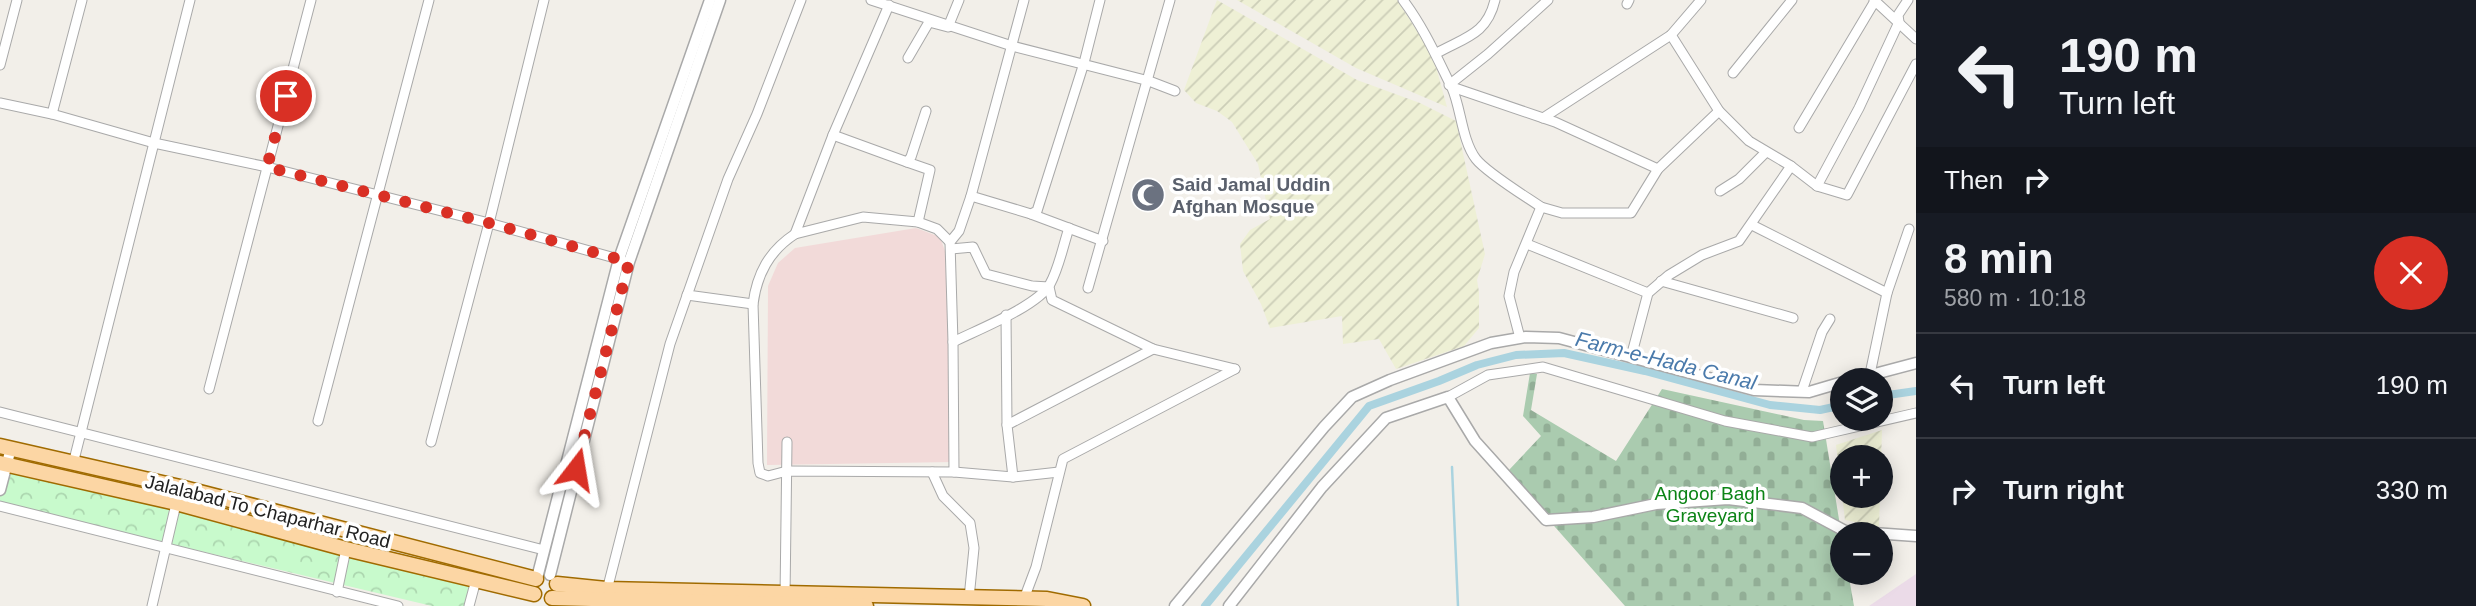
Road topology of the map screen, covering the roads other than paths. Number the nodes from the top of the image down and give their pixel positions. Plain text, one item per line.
1 (17, 0) edge
2 (82, 0) edge
3 (190, 0) edge
4 (311, 0) edge
5 (429, 0) edge
6 (544, 0) edge
7 (710, 0) edge
8 (720, 0) edge
9 (801, 0) edge
10 (872, 0) edge
11 (958, 0) edge
12 (1024, 0) edge
13 (1100, 0) edge
14 (1170, 0) edge
15 (1403, 0) edge
16 (1495, 0) edge
17 (1548, 0) edge
18 (1700, 0) edge
19 (1791, 0) edge
20 (1909, 0) edge
21 (1875, 1) edge
22 (889, 5) junction
23 (1899, 22) junction
24 (948, 27) junction
25 (1671, 35) junction
26 (1916, 38) edge
27 (1012, 46) junction
28 (1437, 53) junction
29 (908, 58) dead end
30 (1084, 63) junction
31 (1916, 64) edge
32 (0, 65) edge
33 (1733, 73) dead end
34 (1149, 81) junction
35 (1451, 86) junction
36 (1175, 91) dead end
37 (0, 103) edge
38 (926, 111) dead end
39 (1719, 111) junction
40 (52, 114) junction
41 (1543, 118) junction
42 (1799, 128) dead end
43 (833, 135) junction
44 (154, 143) junction
45 (1765, 153) junction
46 (907, 162) junction
47 (1791, 166) junction
48 (267, 167) junction
49 (1658, 169) junction
50 (1817, 186) junction
51 (1720, 191) dead end
52 (378, 195) junction
53 (971, 196) junction
54 (1541, 207) junction
55 (1031, 214) junction
56 (918, 222) junction
57 (489, 223) junction
58 (1752, 225) junction
59 (1069, 228) junction
60 (1909, 229) dead end
61 (795, 234) junction
62 (1103, 241) junction
63 (1527, 244) junction
64 (951, 245) junction
65 (624, 261) junction
66 (1661, 281) junction
67 (1049, 287) junction
68 (1088, 288) dead end
69 (1648, 293) junction
70 (1887, 293) junction
71 (687, 295) junction
72 (753, 304) junction
73 (1006, 315) junction
74 (1793, 318) dead end
75 (1830, 319) dead end
76 (1520, 338) junction
77 (953, 342) junction
78 (1153, 349) junction
79 (1632, 357) junction
80 (1916, 363) edge
81 (1871, 368) edge
82 (1893, 368) edge
83 (1830, 386) edge
84 (209, 389) dead end
85 (1802, 391) junction
86 (1448, 397) junction
87 (0, 412) edge
88 (1916, 413) edge
89 (317, 421) dead end
90 (1007, 425) junction
91 (81, 433) junction
92 (431, 442) dead end
93 (787, 442) dead end
94 (5, 447) edge
95 (3, 463) edge
96 (73, 464) junction
97 (787, 471) junction
98 (932, 472) junction
99 (954, 472) junction
100 (1059, 472) junction
101 (1013, 477) junction
102 (180, 487) junction
103 (0, 490) edge
104 (176, 503) junction
105 (0, 506) edge
106 (1916, 536) edge
107 (165, 547) junction
108 (346, 549) junction
109 (544, 550) junction
110 (476, 580) junction
111 (545, 589) edge
112 (337, 592) junction
113 (605, 598) edge
114 (969, 598) junction
115 (1024, 599) junction
116 (717, 600) edge
117 (785, 602) edge
118 (152, 606) edge
119 (398, 606) edge
120 (469, 606) edge
121 (866, 606) edge
122 (1083, 606) edge
123 (1175, 606) edge
124 (1229, 606) edge

1 - 32 street
2 - 40 street
3 - 44 street
4 - 48 street
5 - 52 street
6 - 57 street
7 - 65 street
8 - 65 street
9 - 71 street
10 - 22 street
11 - 24 street
12 - 27 street
13 - 30 street
14 - 34 street
15 - 28 street
16 - 28 street
17 - 35 street
18 - 25 street
19 - 33 street
20 - 23 street
21 - 23 street
21 - 42 street
22 - 24 street
22 - 43 street
23 - 26 street
23 - 50 street
24 - 27 street
24 - 29 street
25 - 39 street
25 - 41 street
27 - 30 street
27 - 53 street
28 - 35 street
30 - 34 street
30 - 55 street
31 - 50 street
34 - 36 street
34 - 62 street
35 - 41 street
35 - 54 street
37 - 40 street
38 - 46 street
39 - 45 street
39 - 49 street
40 - 44 street
41 - 49 street
43 - 46 street
43 - 61 street
44 - 48 street
44 - 91 street
45 - 47 street
45 - 51 street
46 - 56 street
47 - 50 street
47 - 58 street
48 - 52 street
48 - 84 street
49 - 54 street
52 - 57 street
52 - 89 street
53 - 55 street
53 - 64 street
54 - 63 street
55 - 59 street
56 - 61 street
56 - 64 street
57 - 65 street
57 - 92 street
58 - 66 street
58 - 70 street
59 - 62 street
59 - 67 street
60 - 70 street
61 - 72 street
62 - 68 street
63 - 69 street
63 - 76 street
64 - 67 street
64 - 77 street
65 - 109 street
65 - 111 street
66 - 69 street
66 - 74 street
67 - 73 street
67 - 78 street
69 - 79 street
70 - 81 street
71 - 72 street
71 - 113 street
72 - 97 street
73 - 77 street
73 - 90 street
75 - 85 street
76 - 79 street
76 - 123 street
77 - 99 street
78 - 90 street
78 - 100 street
79 - 85 street
80 - 82 street
83 - 85 street
86 - 88 street
86 - 106 street
86 - 124 street
87 - 91 street
90 - 101 street
91 - 96 street
91 - 109 street
93 - 97 street
94 - 95 street
94 - 96 main road, Jalalabad To Chaparhar Road
95 - 103 street
95 - 104 main road, Jalalabad To Chaparhar Road
96 - 102 main road, Jalalabad To Chaparhar Road
97 - 98 street
97 - 117 street
98 - 99 street
98 - 114 street
99 - 101 street
100 - 101 street
100 - 115 street
102 - 104 street
102 - 111 main road, Jalalabad To Chaparhar Road
104 - 107 street
104 - 108 main road, Jalalabad To Chaparhar Road
105 - 107 street
107 - 112 street
107 - 118 street
108 - 110 main road, Jalalabad To Chaparhar Road
108 - 112 street
109 - 111 street
110 - 111 main road, Jalalabad To Chaparhar Road
110 - 120 street
111 - 113 main road, Jalalabad To Chaparhar Road
112 - 119 street
113 - 116 main road, Jalalabad To Chaparhar Road
114 - 115 main road, Jalalabad To Chaparhar Road
114 - 117 main road, Jalalabad To Chaparhar Road
115 - 122 main road, Jalalabad To Chaparhar Road
116 - 117 main road, Jalalabad To Chaparhar Road
117 - 121 main road, Jalalabad To Chaparhar Road

